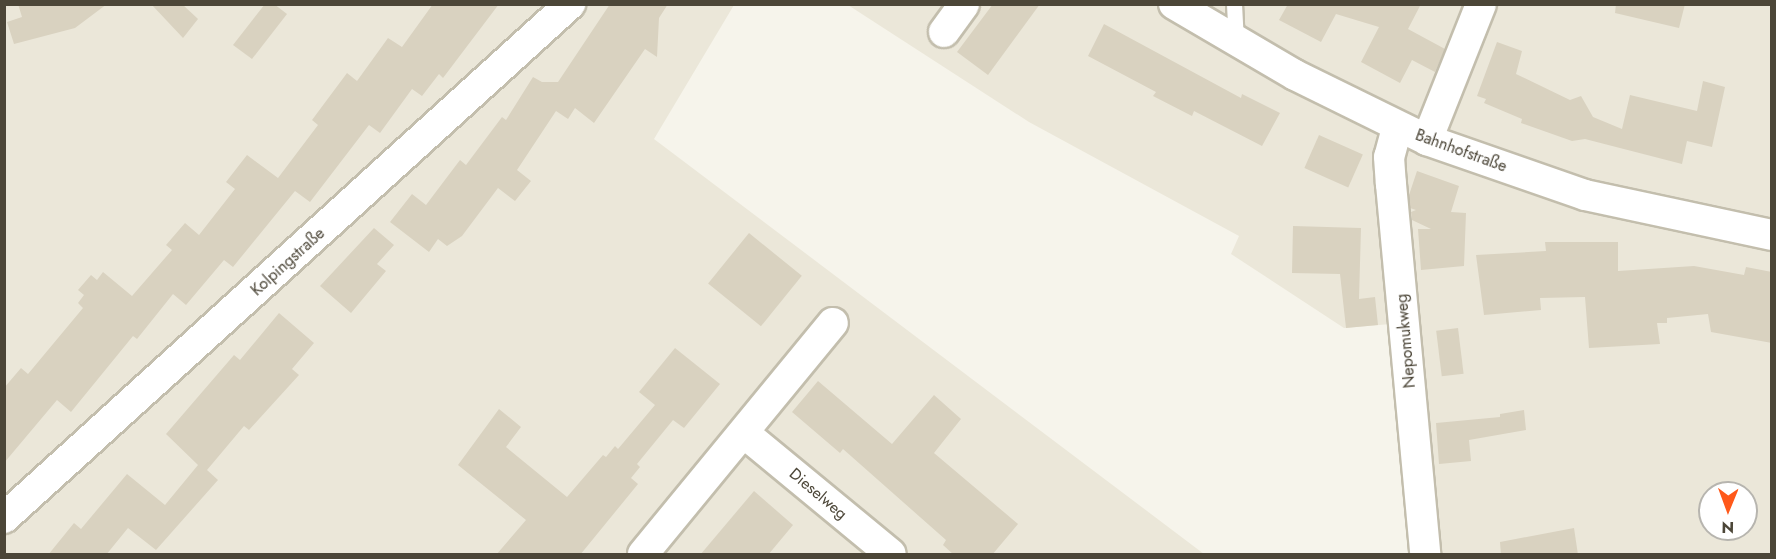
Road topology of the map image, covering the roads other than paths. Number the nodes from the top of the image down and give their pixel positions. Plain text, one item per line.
1 (570, 4) edge
2 (964, 4) edge
3 (1174, 4) edge
4 (1234, 4) edge
5 (1481, 4) edge
6 (944, 32) dead end
7 (1236, 41) junction
8 (1397, 128) junction
9 (1427, 140) junction
10 (1772, 235) edge
11 (833, 323) dead end
12 (744, 433) junction
13 (4, 518) edge
14 (643, 555) edge
15 (891, 555) edge
16 (1425, 555) edge

1 - 13 street, Kolpingstraße
2 - 6 street
3 - 7 street, Bahnhofstraße
4 - 7 lane
5 - 9 street
7 - 8 street, Bahnhofstraße
8 - 9 street, Bahnhofstraße
8 - 16 street, Nepomukweg
9 - 10 street, Bahnhofstraße
11 - 12 street
12 - 14 street
12 - 15 street, Dieselweg

